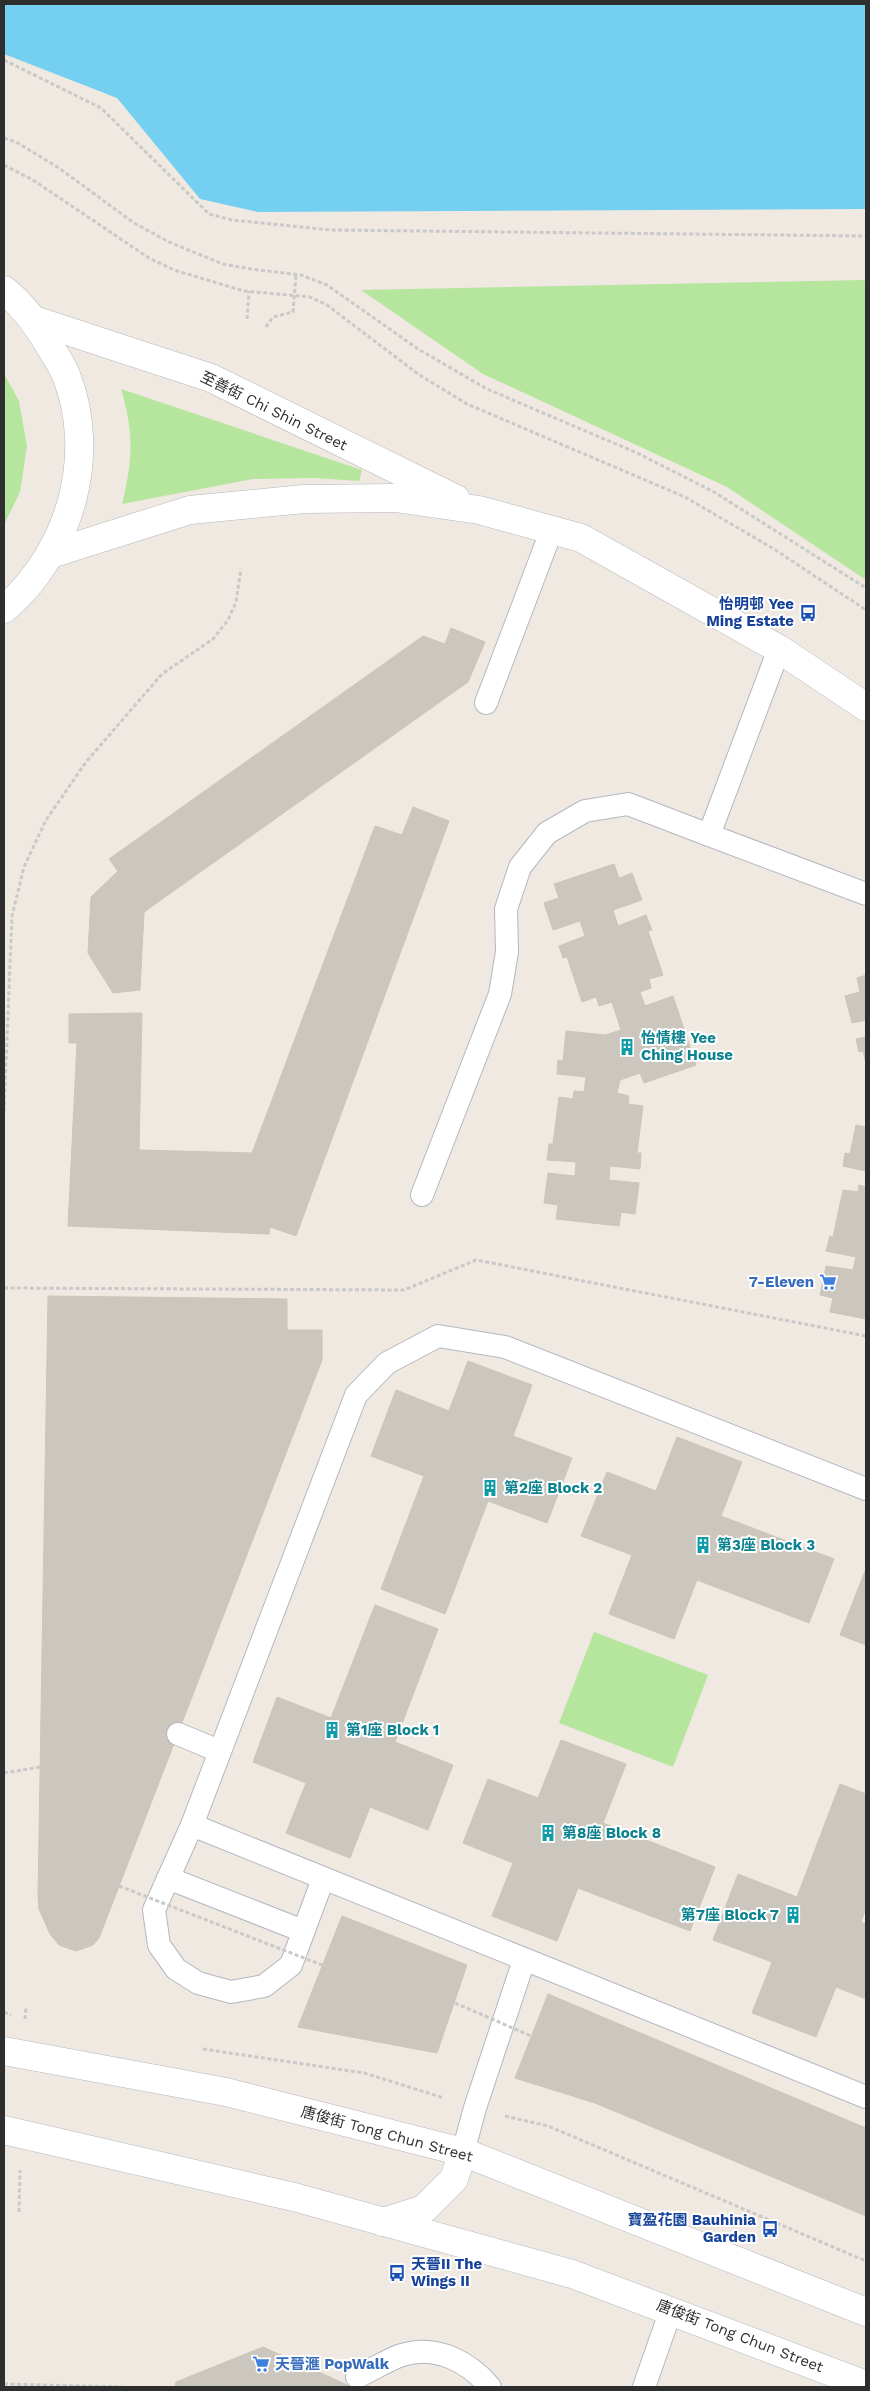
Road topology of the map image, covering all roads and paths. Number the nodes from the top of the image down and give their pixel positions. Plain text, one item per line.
1 (4, 60) edge
2 (4, 138) edge
3 (4, 165) edge
4 (866, 236) edge
5 (296, 274) junction
6 (4, 290) edge
7 (249, 291) junction
8 (294, 295) junction
9 (247, 319) dead end
10 (34, 320) junction
11 (266, 327) dead end
12 (479, 510) junction
13 (552, 530) junction
14 (51, 554) junction
15 (241, 569) dead end
16 (866, 588) edge
17 (4, 609) edge
18 (866, 610) edge
19 (779, 649) junction
20 (486, 703) dead end
21 (866, 707) edge
22 (709, 835) junction
23 (866, 894) edge
24 (4, 1112) edge
25 (422, 1195) dead end
26 (4, 1288) edge
27 (866, 1336) edge
28 (866, 1489) edge
29 (178, 1734) dead end
30 (219, 1751) junction
31 (40, 1767) dead end
32 (4, 1773) edge
33 (192, 1826) junction
34 (168, 1878) junction
35 (324, 1879) junction
36 (119, 1886) dead end
37 (303, 1931) junction
38 (524, 1960) junction
39 (322, 1965) dead end
40 (455, 2003) dead end
41 (26, 2007) dead end
42 (25, 2022) dead end
43 (531, 2036) dead end
44 (4, 2051) edge
45 (866, 2097) edge
46 (4, 2130) edge
47 (463, 2152) junction
48 (384, 2222) junction
49 (671, 2310) junction
50 (866, 2312) edge
51 (357, 2377) dead end
52 (4, 2384) edge
53 (866, 2385) edge
54 (124, 2387) edge
55 (490, 2387) edge
56 (644, 2387) edge

1 - 4 path
2 - 5 path
3 - 7 path
5 - 8 path
5 - 16 path
6 - 10 street
7 - 8 path
7 - 9 path
8 - 11 path
8 - 18 path
10 - 12 street, 至善街 Chi Shin Street
10 - 14 street
12 - 13 street, 至善街 Chi Shin Street
12 - 14 street, 至善街 Chi Shin Street
13 - 19 street, 至善街 Chi Shin Street
13 - 20 lane
14 - 17 street
15 - 24 path
19 - 21 street, 至善街 Chi Shin Street
19 - 22 lane
22 - 23 lane
22 - 25 lane
26 - 27 path
28 - 30 lane
29 - 30 lane
30 - 33 lane
31 - 32 path
33 - 34 lane
33 - 35 lane
34 - 37 lane
34 - 37 lane
35 - 37 lane
35 - 38 lane
36 - 39 path, bridge
38 - 45 lane
38 - 47 lane
40 - 43 path, bridge
41 - 42 path
44 - 47 street, 唐俊街 Tong Chun Street
46 - 48 street, 唐俊街 Tong Chun Street
47 - 48 street
47 - 50 street, 唐俊街 Tong Chun Street
48 - 49 street, 唐俊街 Tong Chun Street
49 - 53 street, 唐俊街 Tong Chun Street
49 - 56 lane
51 - 55 lane
52 - 54 path

